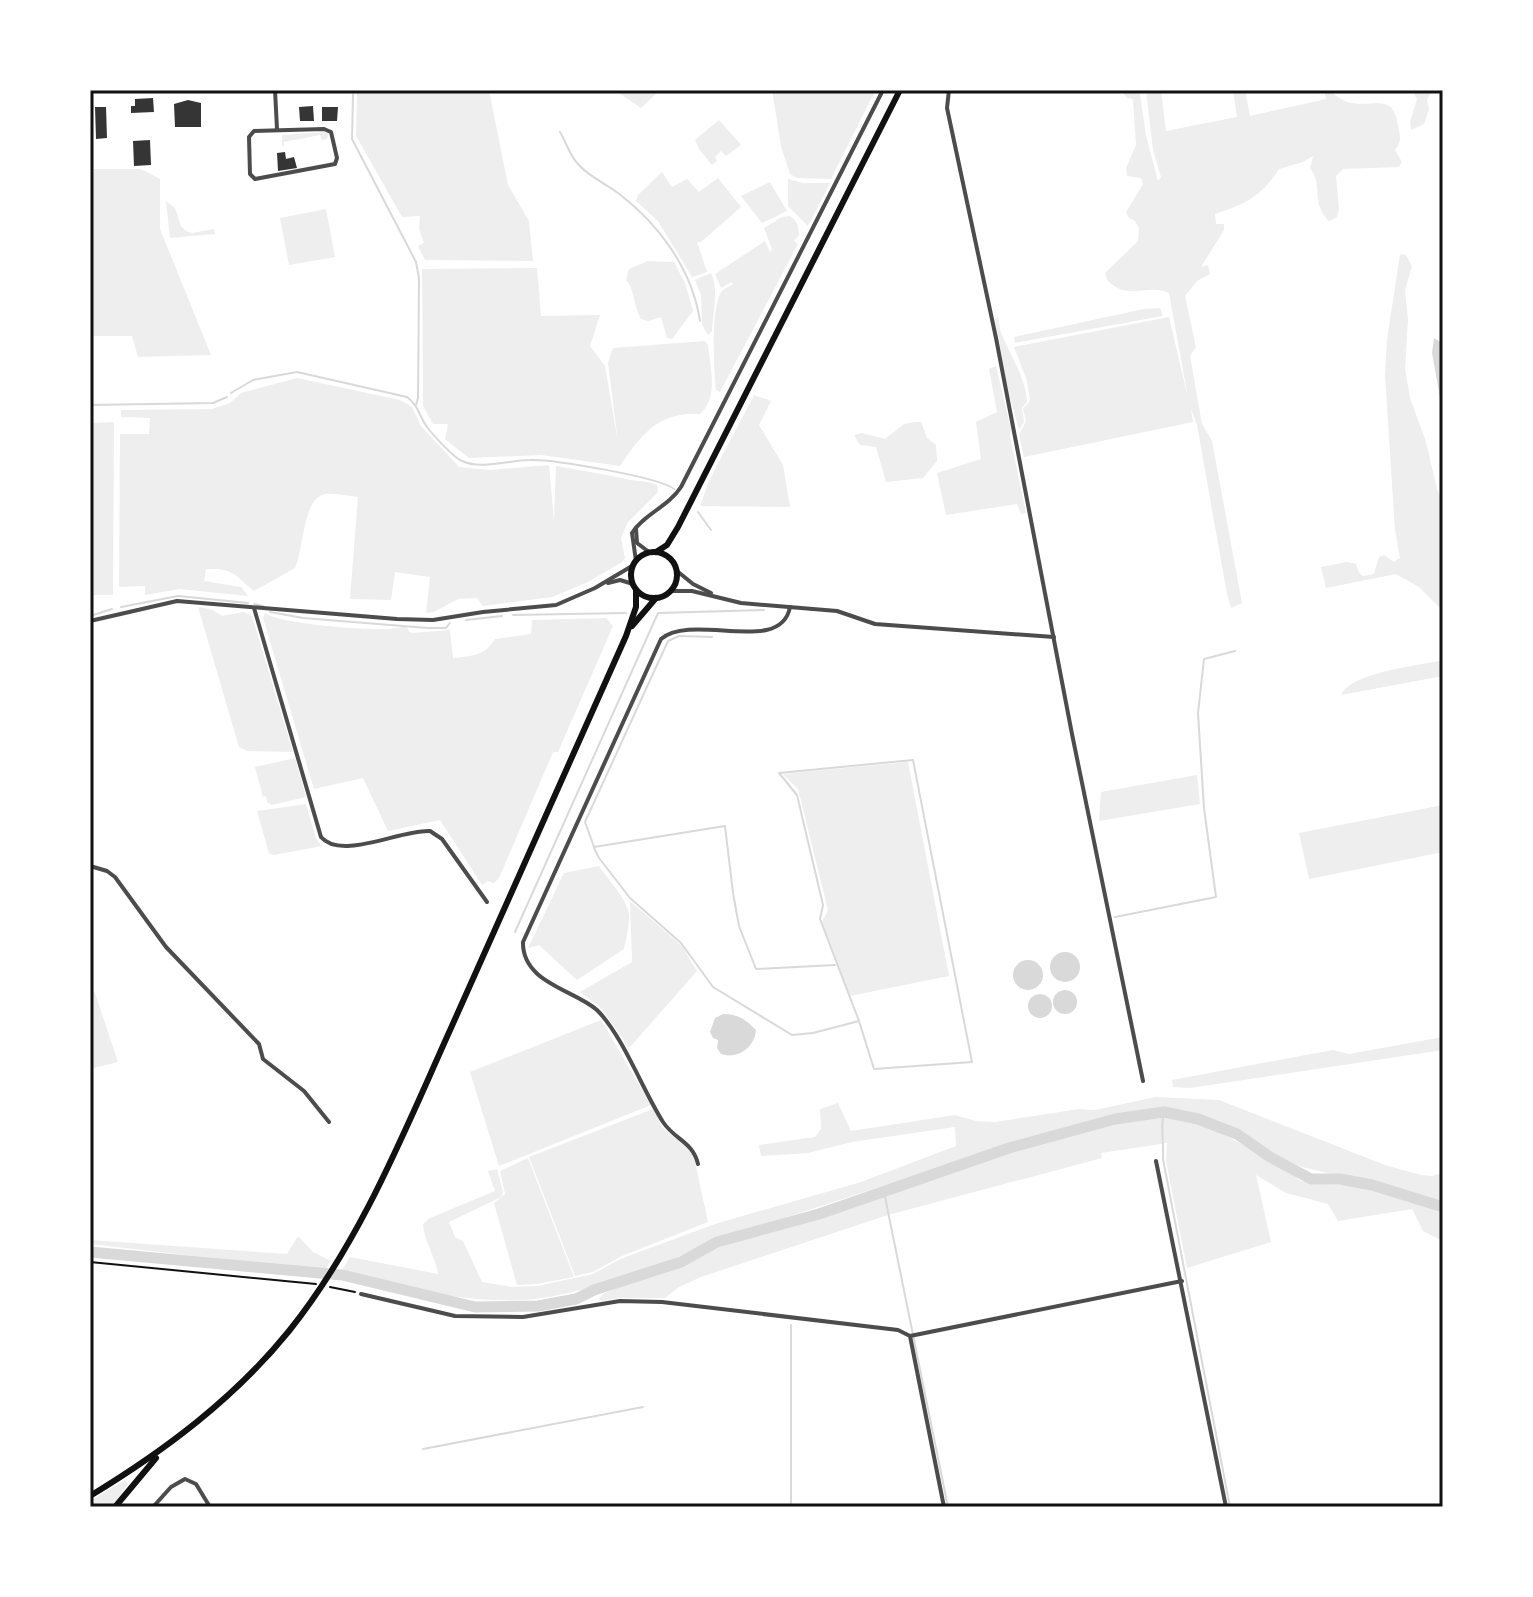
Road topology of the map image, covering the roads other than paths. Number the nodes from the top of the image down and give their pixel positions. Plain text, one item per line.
1 (275, 90) edge
2 (883, 90) edge
3 (900, 90) edge
4 (949, 90) edge
5 (277, 129) junction
6 (636, 526) junction
7 (678, 527) junction
8 (653, 552) junction
9 (634, 564) junction
10 (675, 568) junction
11 (634, 587) junction
12 (595, 588) junction
13 (670, 591) junction
14 (721, 597) junction
15 (656, 598) junction
16 (790, 607) junction
17 (254, 608) junction
18 (90, 621) edge
19 (626, 636) junction
20 (1054, 637) junction
21 (90, 866) edge
22 (487, 902) dead end
23 (1143, 1081) dead end
24 (329, 1122) dead end
25 (1156, 1161) dead end
26 (698, 1164) dead end
27 (1182, 1281) junction
28 (361, 1294) road end
29 (910, 1336) junction
30 (164, 1449) junction
31 (90, 1496) edge
32 (115, 1507) edge
33 (153, 1507) edge
34 (210, 1507) edge
35 (944, 1507) edge
36 (1226, 1507) edge

1 - 5 street
2 - 6 street
3 - 7 main road
4 - 20 street
5 - 5 street
6 - 8 street
6 - 9 street
7 - 8 main road
7 - 10 main road
8 - 9 main road
8 - 10 main road
9 - 11 main road
9 - 12 street
10 - 13 main road
10 - 14 street
11 - 12 street
11 - 15 main road
11 - 19 main road
12 - 17 street
13 - 14 street
13 - 15 main road
14 - 16 street
15 - 19 main road
16 - 20 street
16 - 26 street
17 - 18 street
17 - 22 street
19 - 30 main road
20 - 23 street
21 - 24 street
25 - 27 street
27 - 29 street
27 - 36 street
28 - 29 street
29 - 35 street
30 - 31 main road
30 - 32 main road
33 - 34 street

